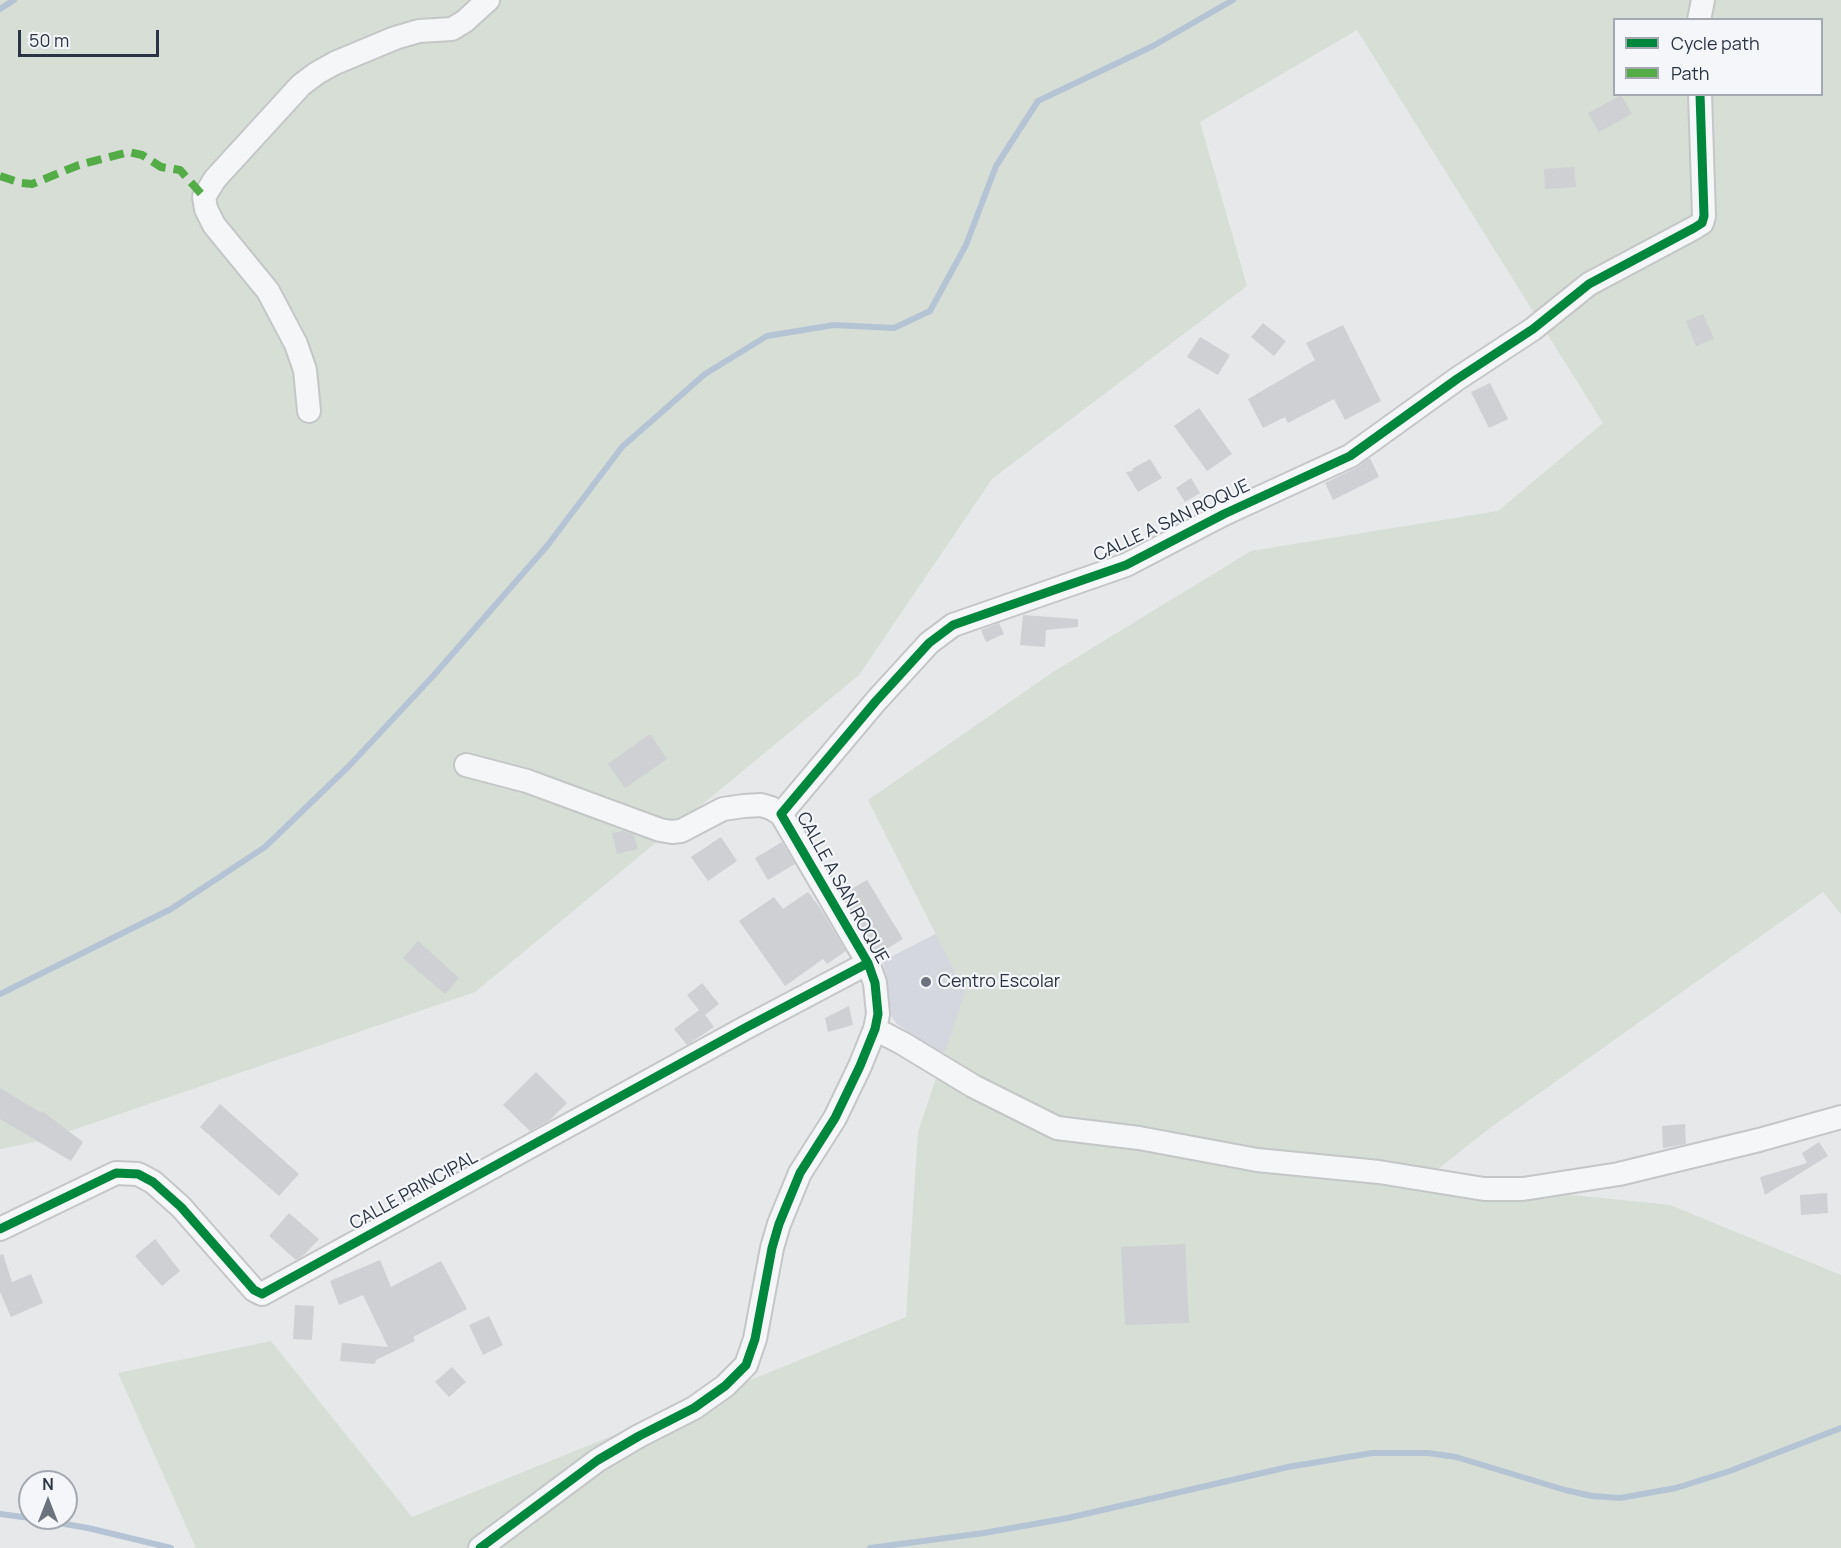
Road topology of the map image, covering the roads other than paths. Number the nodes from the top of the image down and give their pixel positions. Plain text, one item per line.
1 (488, 0) edge
2 (1703, 0) edge
3 (1699, 18) edge
4 (1700, 96) edge
5 (309, 411) dead end
6 (466, 765) dead end
7 (781, 814) junction
8 (868, 963) junction
9 (875, 1029) junction
10 (1841, 1117) edge
11 (0, 1229) edge
12 (480, 1548) edge

1 - 5 street
2 - 3 street
4 - 7 street, CALLE A SAN ROQUE
6 - 7 street
7 - 8 street, CALLE A SAN ROQUE
8 - 9 street, CALLE A SAN ROQUE
8 - 11 street, CALLE PRINCIPAL
9 - 10 street
9 - 12 street

